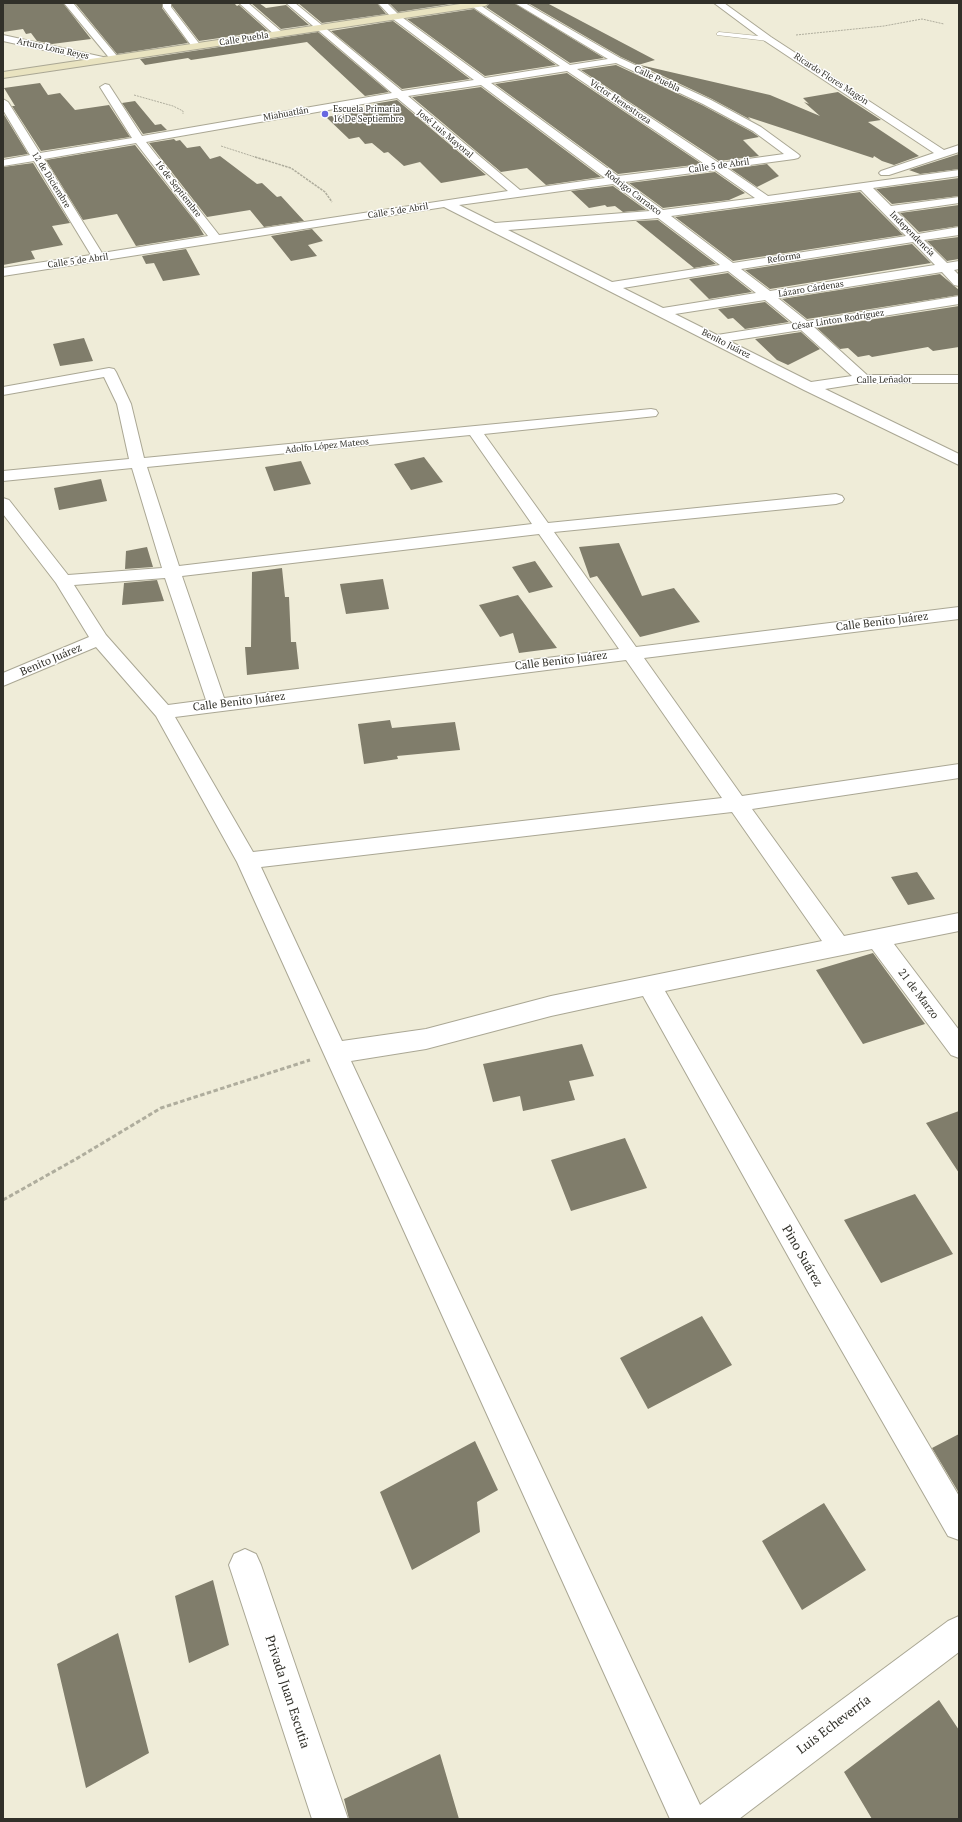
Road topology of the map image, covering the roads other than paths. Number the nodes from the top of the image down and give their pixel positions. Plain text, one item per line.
1 (68, 3) edge
2 (167, 3) edge
3 (243, 3) edge
4 (290, 3) edge
5 (382, 3) edge
6 (485, 3) edge
7 (519, 3) edge
8 (718, 3) edge
9 (472, 4) edge
10 (396, 17) junction
11 (319, 28) junction
12 (279, 34) junction
13 (719, 34) dead end
14 (3, 38) edge
15 (768, 39) junction
16 (196, 46) junction
17 (114, 58) junction
18 (103, 60) junction
19 (617, 60) junction
20 (568, 67) junction
21 (3, 75) edge
22 (483, 81) junction
23 (105, 87) dead end
24 (398, 95) junction
25 (3, 102) edge
26 (139, 140) junction
27 (959, 148) edge
28 (943, 154) junction
29 (794, 156) joint
30 (37, 157) junction
31 (3, 163) edge
32 (717, 166) junction
33 (959, 173) edge
34 (617, 180) junction
35 (864, 186) junction
36 (517, 193) junction
37 (767, 200) junction
38 (959, 200) edge
39 (446, 203) junction
40 (888, 210) junction
41 (661, 214) junction
42 (494, 228) junction
43 (959, 231) edge
44 (916, 238) junction
45 (216, 239) junction
46 (99, 258) junction
47 (959, 265) edge
48 (730, 267) junction
49 (944, 267) junction
50 (3, 272) edge
51 (959, 282) edge
52 (610, 286) junction
53 (768, 296) junction
54 (959, 300) edge
55 (663, 312) junction
56 (804, 325) junction
57 (717, 339) junction
58 (863, 379) junction
59 (959, 379) edge
60 (809, 387) junction
61 (3, 391) edge
62 (652, 413) dead end
63 (475, 431) junction
64 (959, 460) edge
65 (138, 464) junction
66 (3, 476) edge
67 (836, 499) dead end
68 (3, 503) edge
69 (544, 528) junction
70 (172, 572) junction
71 (63, 581) junction
72 (959, 613) edge
73 (99, 639) junction
74 (632, 653) junction
75 (3, 680) edge
76 (217, 704) junction
77 (163, 712) junction
78 (959, 770) edge
79 (737, 804) junction
80 (247, 861) junction
81 (959, 922) edge
82 (877, 939) junction
83 (838, 946) junction
84 (649, 985) junction
85 (959, 1048) edge
86 (334, 1053) junction
87 (959, 1524) edge
88 (245, 1565) dead end
89 (959, 1632) edge
90 (330, 1819) edge
91 (688, 1819) edge
92 (710, 1819) edge

1 - 17 street
2 - 16 street
3 - 12 street
4 - 11 street
5 - 10 street, Rodrigo Carrasco
6 - 9 street, Calle Puebla
7 - 19 street, Calle Puebla
8 - 15 street, Ricardo Flores Magón
9 - 10 street, Calle Puebla
9 - 20 street, Víctor Henestroza
10 - 11 street, Calle Puebla
10 - 22 street, Rodrigo Carrasco
11 - 12 street, Calle Puebla
11 - 24 street, José Luis Mayoral
12 - 16 street, Calle Puebla
13 - 15 lane
14 - 18 street, Arturo Lona Reyes
15 - 28 street, Ricardo Flores Magón
16 - 17 street, Calle Puebla
17 - 18 street, Calle Puebla
18 - 21 street, Calle Puebla
19 - 20 street, Miahuatlán
19 - 29 street, Calle Puebla
20 - 22 street, Miahuatlán
20 - 32 street, Víctor Henestroza
22 - 24 street, Miahuatlán
22 - 34 street, Rodrigo Carrasco
23 - 26 street, 16 de Septiembre
24 - 26 street, Miahuatlán
24 - 36 street, José Luis Mayoral
25 - 30 street, 12 de Diciembre
26 - 30 street, Miahuatlán
26 - 45 street, 16 de Septiembre
27 - 28 street
28 - 35 street
29 - 32 street, Calle 5 de Abril
30 - 31 street, Miahuatlán
30 - 46 street, 12 de Diciembre
32 - 34 street, Calle 5 de Abril
32 - 37 street, Víctor Henestroza
33 - 35 street
34 - 36 street, Calle 5 de Abril
34 - 41 street, Rodrigo Carrasco
35 - 37 street
35 - 40 street, Independencia
36 - 39 street, Calle 5 de Abril
37 - 41 street
38 - 40 street
39 - 42 street, Benito Juárez
39 - 45 street, Calle 5 de Abril
40 - 44 street, Independencia
41 - 42 street
41 - 48 street, Rodrigo Carrasco
42 - 52 street, Benito Juárez
43 - 44 street, Reforma
44 - 48 street, Reforma
44 - 49 street, Independencia
45 - 46 street, Calle 5 de Abril
46 - 50 street, Calle 5 de Abril
47 - 49 street, Lázaro Cárdenas
48 - 52 street, Reforma
48 - 53 street, Rodrigo Carrasco
49 - 51 street, Independencia
49 - 53 street, Lázaro Cárdenas
52 - 55 street, Benito Juárez
53 - 55 street, Lázaro Cárdenas
53 - 56 street, Rodrigo Carrasco
54 - 56 street, César Linton Rodríguez
55 - 57 street, Benito Juárez
56 - 57 street, César Linton Rodríguez
56 - 58 street, Rodrigo Carrasco
57 - 60 street, Benito Juárez
58 - 59 street, Calle Leñador
58 - 60 street, Calle Leñador
60 - 64 street, Benito Juárez
61 - 65 street
62 - 63 street, Adolfo López Mateos
63 - 65 street, Adolfo López Mateos
63 - 69 street
65 - 66 street, Adolfo López Mateos
65 - 70 street
67 - 69 street
68 - 71 street
69 - 70 street
69 - 74 street
70 - 71 street
70 - 76 street
71 - 73 street
72 - 74 street, Calle Benito Juárez
73 - 75 street, Benito Juárez
73 - 77 street
74 - 76 street, Calle Benito Juárez
74 - 79 street
76 - 77 street, Calle Benito Juárez
77 - 80 street
78 - 79 street
79 - 80 street
79 - 83 street
80 - 86 street
81 - 82 street
82 - 83 street
82 - 85 street, 21 de Marzo
83 - 84 street
84 - 86 street
84 - 87 street, Pino Suárez
86 - 91 street
88 - 90 street, Privada Juan Escutia
89 - 92 street, Luis Echeverría

